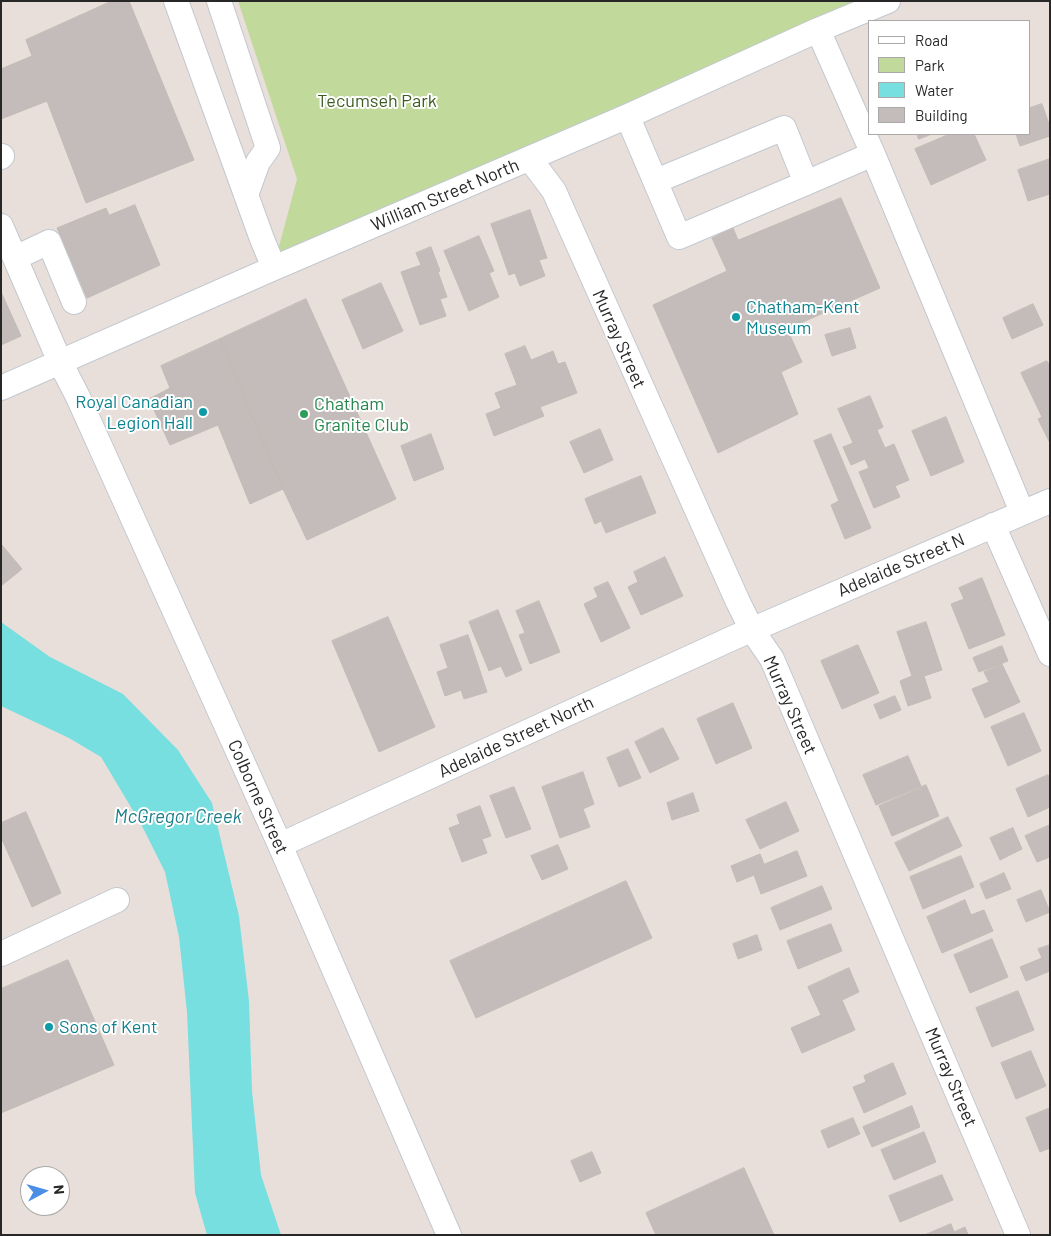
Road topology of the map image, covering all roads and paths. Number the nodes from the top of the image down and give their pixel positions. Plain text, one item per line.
1 (176, 1) edge
2 (219, 1) edge
3 (888, 1) edge
4 (818, 30) junction
5 (628, 116) junction
6 (873, 154) junction
7 (530, 159) junction
8 (656, 180) junction
9 (806, 183) junction
10 (246, 195) junction
11 (1, 226) edge
12 (15, 258) junction
13 (274, 268) junction
14 (74, 302) dead end
15 (60, 362) junction
16 (1, 388) edge
17 (1050, 501) edge
18 (1022, 512) junction
19 (993, 525) junction
20 (752, 630) junction
21 (1050, 654) edge
22 (280, 844) junction
23 (117, 900) dead end
24 (1, 954) edge
25 (448, 1235) edge
26 (1018, 1235) edge

1 - 10 street
2 - 10 street
3 - 4 street, William Street North
4 - 5 street, William Street North
4 - 6 street
5 - 7 street, William Street North
5 - 8 street
6 - 9 street
6 - 18 street
7 - 13 street, William Street North
7 - 20 street, Murray Street
8 - 9 street
8 - 9 street
10 - 13 street
11 - 12 street, Colborne Street
12 - 14 street
12 - 15 street, Colborne Street
13 - 15 street, William Street North
15 - 16 street, William Street North
15 - 22 street, Colborne Street
17 - 18 street, Adelaide Street N
18 - 19 street, Adelaide Street N
19 - 20 street, Adelaide Street N
19 - 21 street
20 - 22 street, Adelaide Street North
20 - 26 street, Murray Street
22 - 25 street, Colborne Street
23 - 24 street

